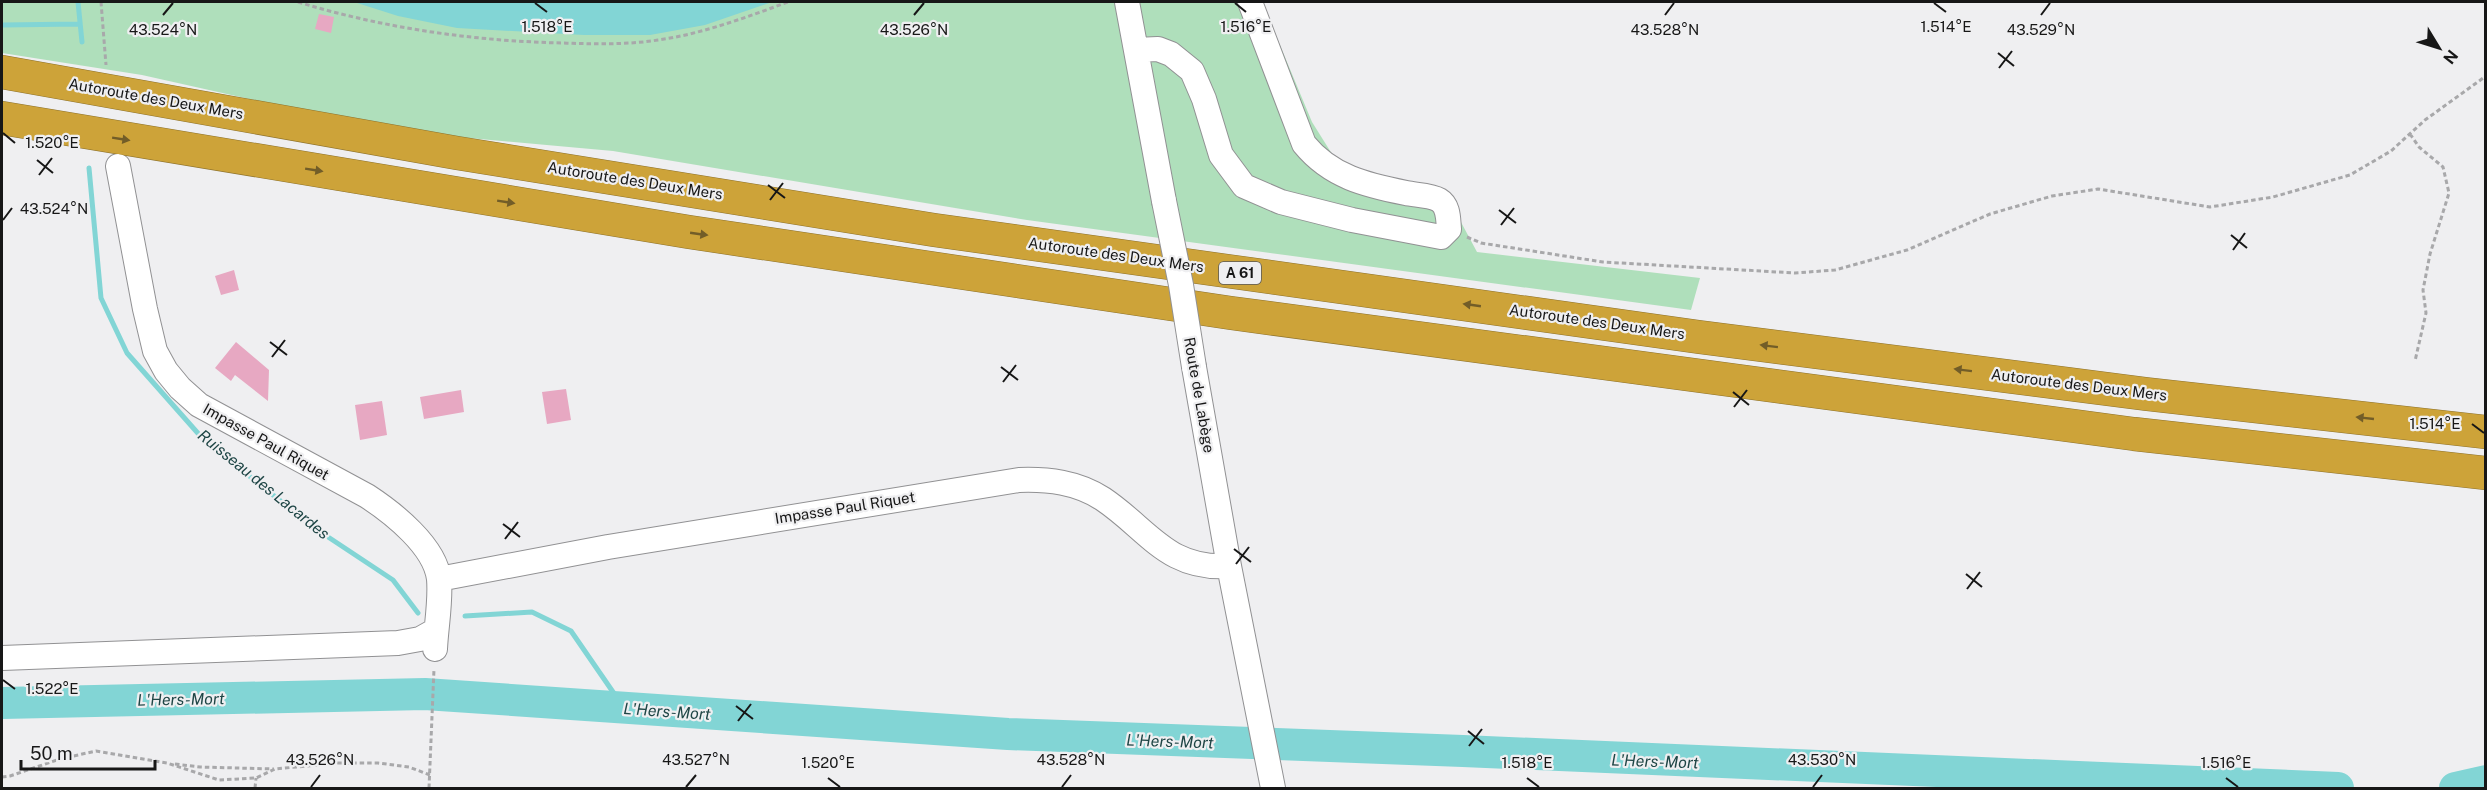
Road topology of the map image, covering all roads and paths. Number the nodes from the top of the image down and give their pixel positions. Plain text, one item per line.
1 (101, 2) edge
2 (298, 2) edge
3 (788, 2) edge
4 (1127, 2) edge
5 (1250, 2) edge
6 (1136, 50) junction
7 (106, 65) dead end
8 (2, 72) edge
9 (2486, 76) edge
10 (2, 118) edge
11 (2410, 134) junction
12 (118, 166) dead end
13 (1449, 229) junction
14 (2415, 361) dead end
15 (2486, 432) edge
16 (2486, 473) edge
17 (1229, 566) junction
18 (439, 579) junction
19 (435, 640) junction
20 (2, 658) edge
21 (166, 763) junction
22 (275, 769) junction
23 (430, 775) junction
24 (2, 777) edge
25 (256, 778) junction
26 (255, 789) edge
27 (429, 789) edge
28 (1273, 789) edge

1 - 7 path
2 - 3 path
4 - 6 street, Route de Labège
5 - 13 street
6 - 13 street
6 - 17 street, Route de Labège, bridge
15 -> 8 highway, Autoroute des Deux Mers / A 61
9 - 11 path
10 -> 16 highway
11 - 13 path
11 - 14 path
12 - 18 street, Impasse Paul Riquet
17 - 18 street, Impasse Paul Riquet
17 - 28 street, Route de Labège
18 - 19 street, Impasse Paul Riquet
19 - 20 street
19 - 23 path
21 - 22 path
21 - 24 path
21 - 25 path
22 - 23 path
22 - 25 path
23 - 27 path
25 - 26 path

